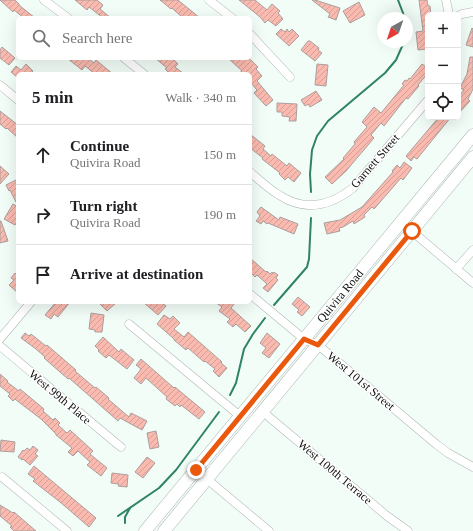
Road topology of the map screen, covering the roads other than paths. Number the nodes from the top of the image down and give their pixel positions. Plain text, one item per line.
1 (44, 0) edge
2 (208, 0) edge
3 (446, 0) edge
4 (448, 12) edge
5 (473, 12) edge
6 (461, 14) edge
7 (65, 16) edge
8 (229, 16) edge
9 (252, 36) edge
10 (126, 60) edge
11 (142, 72) edge
12 (290, 77) dead end
13 (0, 85) edge
14 (16, 98) edge
15 (425, 104) edge
16 (473, 135) edge
17 (473, 157) edge
18 (252, 174) edge
19 (401, 222) junction
20 (412, 231) junction
21 (473, 250) edge
22 (456, 269) junction
23 (473, 282) edge
24 (252, 296) edge
25 (28, 304) edge
26 (129, 324) dead end
27 (0, 339) edge
28 (304, 339) junction
29 (318, 345) junction
30 (0, 346) edge
31 (263, 412) junction
32 (240, 416) junction
33 (121, 447) dead end
34 (473, 467) edge
35 (196, 470) junction
36 (2, 477) dead end
37 (207, 479) junction
38 (67, 531) edge
39 (145, 531) edge
40 (164, 531) edge
41 (269, 531) edge
42 (408, 531) edge

1 - 7 street
2 - 8 street
3 - 4 street
5 - 6 street
9 - 12 street
10 - 11 street
13 - 14 street
15 - 18 street, Garnett Street
16 - 19 main road, Quivira Road
17 - 20 main road, Quivira Road
19 - 20 street
19 - 28 main road, Quivira Road
20 - 22 street
20 - 29 main road, Quivira Road
21 - 22 street
22 - 23 street
24 - 28 street, West 101st Street
25 - 27 street
26 - 32 street
28 - 29 street, West 101st Street
28 - 32 main road, Quivira Road
29 - 31 main road, Quivira Road
29 - 34 street, West 101st Street
30 - 33 street, West 99th Place
31 - 37 main road, Quivira Road
31 - 42 street, West 100th Terrace
32 - 35 main road, Quivira Road
35 - 37 street
35 - 39 main road, Quivira Road
36 - 38 street
37 - 40 main road, Quivira Road
37 - 41 street

